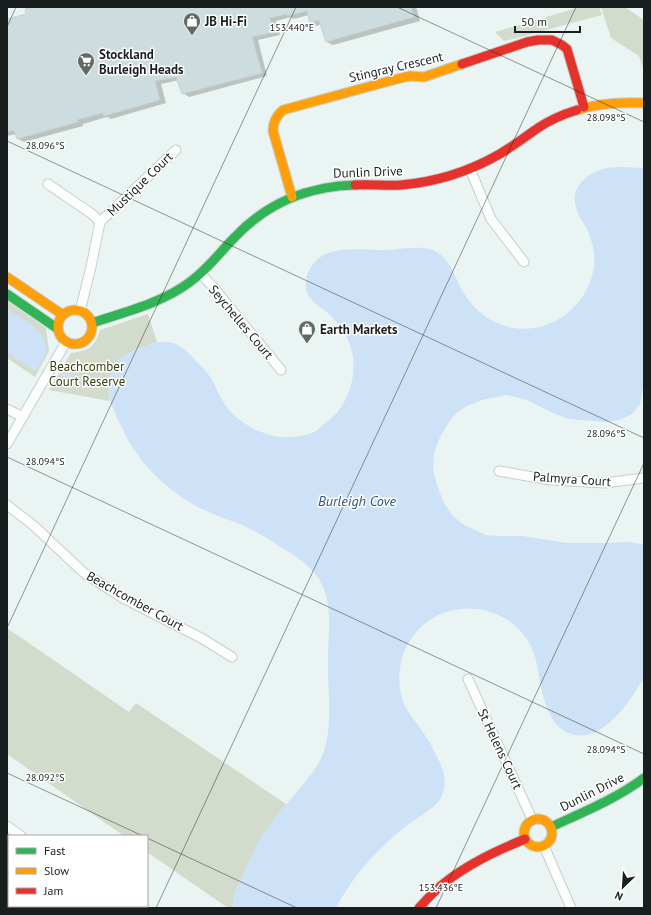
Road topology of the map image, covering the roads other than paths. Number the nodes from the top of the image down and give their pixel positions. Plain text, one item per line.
1 (644, 102) edge
2 (584, 107) junction
3 (176, 150) dead end
4 (470, 169) junction
5 (48, 184) dead end
6 (292, 197) junction
7 (100, 222) junction
8 (524, 262) dead end
9 (201, 274) junction
10 (7, 277) edge
11 (7, 294) edge
12 (80, 311) junction
13 (63, 315) junction
14 (92, 323) junction
15 (58, 329) junction
16 (66, 342) junction
17 (281, 370) dead end
18 (7, 409) edge
19 (23, 417) junction
20 (7, 444) edge
21 (499, 471) dead end
22 (644, 478) edge
23 (7, 504) edge
24 (232, 658) dead end
25 (468, 679) dead end
26 (644, 778) edge
27 (532, 819) junction
28 (7, 826) edge
29 (551, 827) junction
30 (20, 835) edge
31 (525, 839) junction
32 (544, 846) junction
33 (419, 908) edge
34 (570, 908) edge

1 - 2 street, Dunlin Drive
2 - 4 street, Dunlin Drive
2 - 6 street, Stingray Crescent
3 - 7 street, Mustique Court
4 - 6 street, Dunlin Drive
4 - 8 street
5 - 7 street
6 - 9 street, Dunlin Drive
7 - 12 street, Mustique Court
9 - 14 street, Dunlin Drive
9 - 17 street, Seychelles Court
10 - 13 street
11 - 15 street
12 - 13 street
12 - 14 street
13 - 15 street
14 - 16 street
15 - 16 street
16 - 19 street
18 - 19 street
19 - 20 street
21 - 22 street, Palmyra Court
23 - 24 street, Beachcomber Court
25 - 27 street, St Helens Court
26 - 29 street, Dunlin Drive
27 - 29 street, Dunlin Drive
27 - 31 street
28 - 30 street
29 - 32 street, Dunlin Drive
31 - 32 street
31 - 33 street
32 - 34 street

